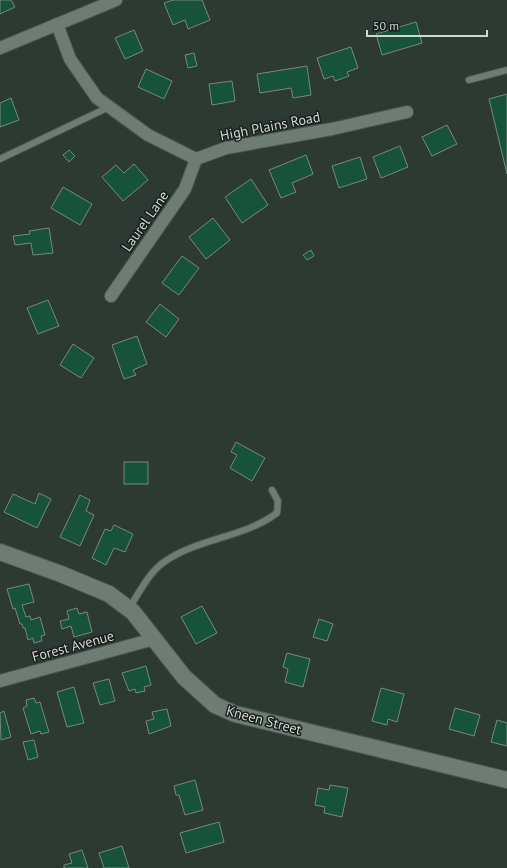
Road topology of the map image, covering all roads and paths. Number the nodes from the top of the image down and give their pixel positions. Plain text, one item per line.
1 (116, 0) edge
2 (57, 24) junction
3 (0, 48) edge
4 (507, 70) edge
5 (469, 80) dead end
6 (109, 107) junction
7 (407, 112) dead end
8 (0, 159) edge
9 (196, 159) junction
10 (111, 296) dead end
11 (272, 490) dead end
12 (0, 552) edge
13 (129, 609) junction
14 (154, 639) junction
15 (0, 681) edge
16 (507, 780) edge

1 - 2 street
2 - 3 street
2 - 6 street
4 - 5 lane
6 - 8 lane
6 - 9 street
7 - 9 street, High Plains Road
9 - 10 street, Laurel Lane
11 - 13 lane
12 - 13 street, Kneen Street
13 - 14 street, Kneen Street
14 - 15 street, Forest Avenue
14 - 16 street, Kneen Street

